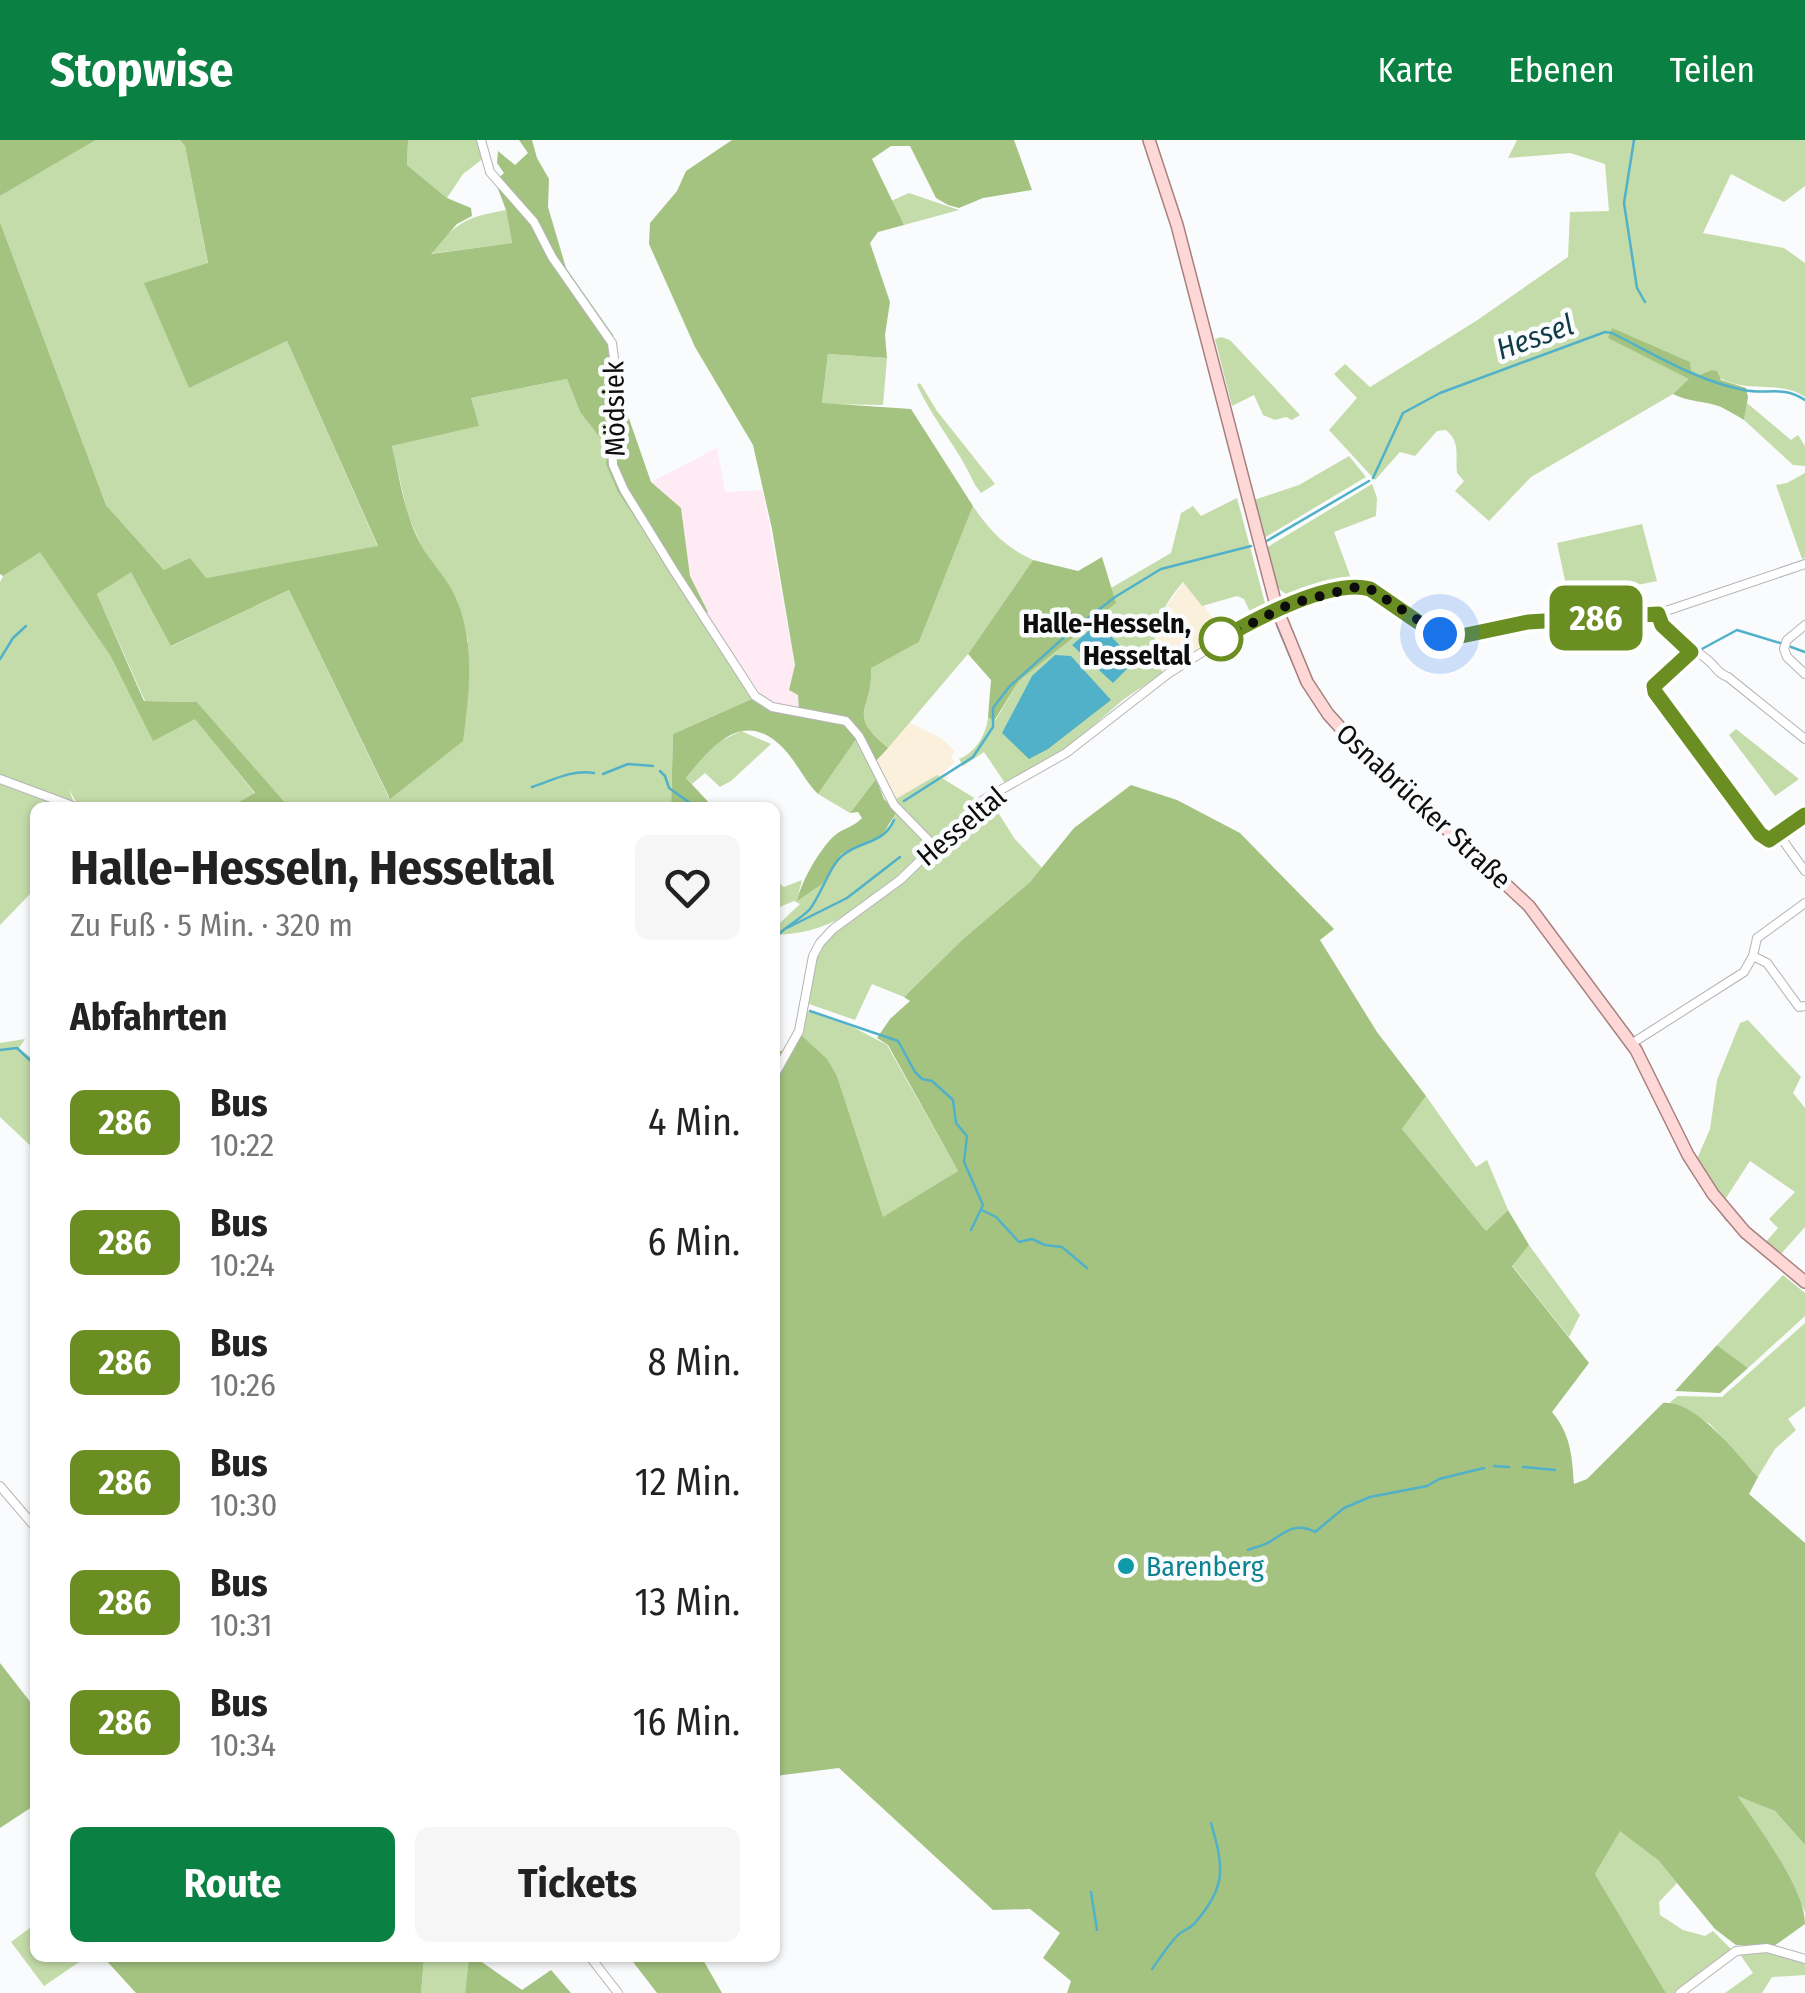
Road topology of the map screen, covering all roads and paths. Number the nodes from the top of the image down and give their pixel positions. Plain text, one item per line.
1 (481, 140) edge
2 (1149, 140) edge
3 (1805, 564) edge
4 (1277, 609) junction
5 (1658, 614) junction
6 (1805, 625) edge
7 (1691, 652) junction
8 (1805, 674) edge
9 (1805, 740) edge
10 (0, 779) edge
11 (62, 802) edge
12 (1805, 815) edge
13 (1780, 835) junction
14 (935, 847) junction
15 (1805, 871) edge
16 (1805, 903) edge
17 (1753, 956) junction
18 (1805, 1006) edge
19 (1631, 1044) junction
20 (780, 1065) edge
21 (1805, 1282) edge
22 (0, 1486) edge
23 (30, 1521) edge
24 (1805, 1959) edge
25 (594, 1962) edge
26 (618, 1993) edge
27 (1680, 1993) edge

1 - 14 street, Mödsiek
2 - 4 main road, Osnabrücker Straße
3 - 5 street, Hesseltal
4 - 5 street, Hesseltal
4 - 14 street, Hesseltal
4 - 19 main road, Osnabrücker Straße
5 - 7 street
6 - 8 street
7 - 9 street
7 - 13 street
10 - 11 street
12 - 13 street
13 - 15 street
14 - 20 street, Hesseltal
16 - 17 street
17 - 18 street
17 - 19 street
19 - 21 main road, Osnabrücker Straße
22 - 23 street
24 - 27 street
25 - 26 street

